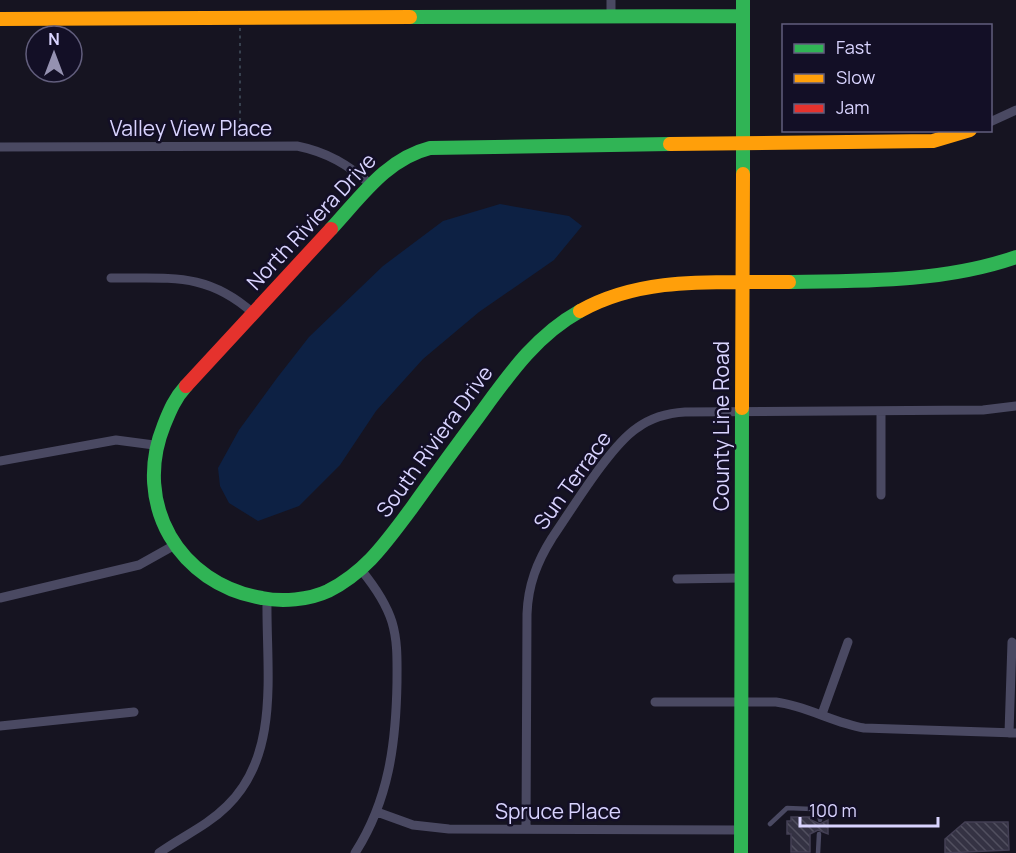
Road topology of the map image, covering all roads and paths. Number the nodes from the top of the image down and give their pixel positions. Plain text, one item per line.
1 (611, 0) edge
2 (743, 0) edge
3 (742, 16) junction
4 (611, 17) junction
5 (240, 18) junction
6 (0, 19) edge
7 (1016, 110) edge
8 (992, 121) edge
9 (965, 132) edge
10 (914, 136) edge
11 (744, 143) junction
12 (240, 146) junction
13 (0, 147) edge
14 (371, 185) junction
15 (1016, 257) edge
16 (111, 278) dead end
17 (743, 281) junction
18 (253, 313) junction
19 (1016, 406) edge
20 (881, 411) junction
21 (742, 412) junction
22 (154, 445) junction
23 (0, 461) edge
24 (881, 495) dead end
25 (173, 546) junction
26 (362, 571) junction
27 (741, 578) junction
28 (677, 579) dead end
29 (0, 598) edge
30 (267, 601) junction
31 (848, 642) dead end
32 (1012, 642) dead end
33 (741, 701) junction
34 (655, 702) dead end
35 (134, 712) dead end
36 (822, 714) junction
37 (0, 726) edge
38 (1013, 733) edge
39 (377, 812) junction
40 (820, 820) dead end
41 (770, 824) dead end
42 (526, 829) junction
43 (741, 830) junction
44 (819, 834) dead end
45 (159, 853) edge
46 (355, 853) edge
47 (741, 853) edge
48 (818, 853) edge

1 - 4 street
2 - 3 street, County Line Road
3 - 4 street
3 - 11 street, County Line Road
4 - 5 street
5 - 6 street
5 - 12 path
7 - 8 street
9 - 10 street, North Riviera Drive
10 - 11 street, North Riviera Drive
11 - 14 street, North Riviera Drive
11 - 17 street, County Line Road
12 - 13 street, Valley View Place
12 - 14 street, Valley View Place
14 - 18 street, North Riviera Drive
15 - 17 street, South Riviera Drive
16 - 18 street
17 - 21 street, County Line Road
17 - 26 street, South Riviera Drive
18 - 22 street, North Riviera Drive
19 - 20 street, Sun Terrace
20 - 21 street, Sun Terrace
20 - 24 street
21 - 27 street, County Line Road
21 - 42 street, Sun Terrace
22 - 23 street
22 - 25 street, North Riviera Drive
25 - 29 street
25 - 30 street, South Riviera Drive
26 - 30 street, South Riviera Drive
26 - 39 street
27 - 28 street
27 - 33 street, County Line Road
30 - 45 street
31 - 36 street
32 - 38 street
33 - 34 street
33 - 36 street
33 - 43 street, County Line Road
35 - 37 street
36 - 38 street
39 - 42 street, Spruce Place
39 - 46 street
40 - 41 lane
42 - 43 street, Spruce Place
43 - 47 street, County Line Road
44 - 48 lane

